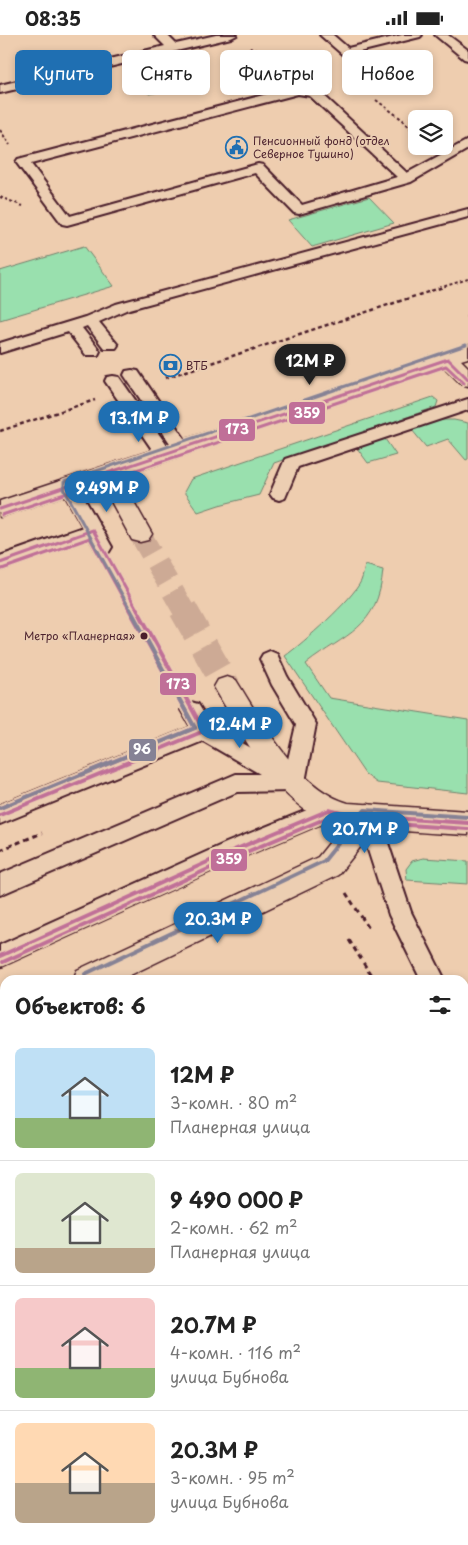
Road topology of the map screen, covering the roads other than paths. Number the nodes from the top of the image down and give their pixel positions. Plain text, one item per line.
1 (160, 35) edge
2 (231, 35) edge
3 (326, 35) edge
4 (416, 35) edge
5 (441, 35) edge
6 (174, 48) junction
7 (344, 50) edge
8 (354, 50) edge
9 (468, 56) edge
10 (0, 89) edge
11 (468, 144) edge
12 (406, 179) junction
13 (468, 213) edge
14 (90, 320) junction
15 (72, 325) junction
16 (110, 345) dead end
17 (0, 348) edge
18 (92, 351) dead end
19 (468, 351) edge
20 (448, 359) junction
21 (468, 379) edge
22 (114, 381) dead end
23 (135, 381) road end
24 (468, 404) edge
25 (173, 451) junction
26 (107, 473) junction
27 (69, 486) junction
28 (279, 495) dead end
29 (0, 509) edge
30 (94, 530) junction
31 (140, 534) tunnel mouth
32 (102, 547) dead end
33 (0, 563) edge
34 (270, 659) dead end
35 (227, 687) tunnel mouth
36 (191, 710) dead end
37 (204, 731) junction
38 (294, 783) junction
39 (330, 810) junction
40 (0, 815) edge
41 (368, 816) junction
42 (468, 823) edge
43 (0, 885) edge
44 (0, 956) edge
45 (99, 975) edge
46 (430, 975) edge

1 - 6 lane
2 - 6 lane
3 - 7 lane
4 - 8 lane
5 - 9 lane
6 - 10 lane
11 - 12 lane
12 - 12 lane
13 - 14 lane
14 - 15 lane
14 - 16 lane
15 - 17 lane
15 - 18 lane
19 - 20 main road
20 - 21 main road
20 - 25 main road
22 - 25 lane
23 - 25 lane
24 - 28 lane
25 - 26 main road
26 - 27 main road
26 - 31 main road
27 - 29 main road
27 - 30 lane
30 - 32 lane
30 - 33 lane
34 - 38 lane
35 - 38 main road
36 - 37 lane
37 - 38 lane
37 - 40 lane
38 - 39 main road
38 - 43 lane
39 - 41 main road
39 - 44 lane
41 - 42 main road
41 - 45 main road
41 - 46 lane

